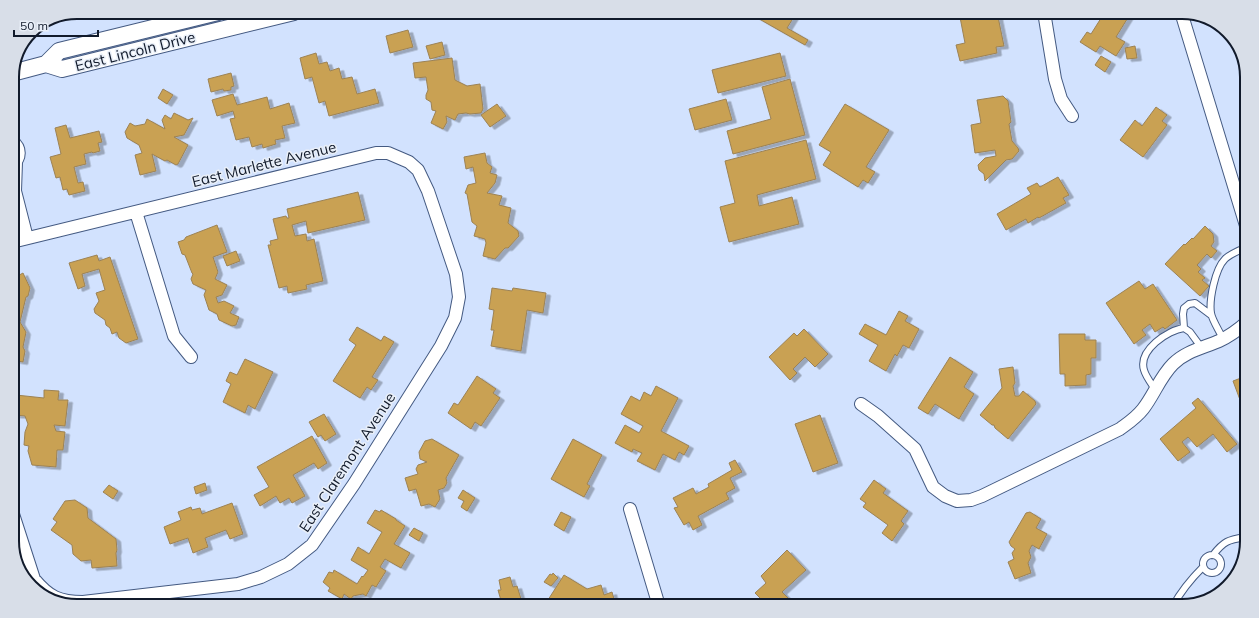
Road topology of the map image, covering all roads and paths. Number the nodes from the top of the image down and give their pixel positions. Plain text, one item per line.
1 (190, 19) edge
2 (266, 19) edge
3 (1045, 19) edge
4 (1183, 19) edge
5 (46, 64) junction
6 (19, 71) edge
7 (1072, 116) dead end
8 (399, 158) joint
9 (1240, 206) edge
10 (19, 209) edge
11 (136, 212) junction
12 (27, 238) junction
13 (19, 240) edge
14 (1240, 250) edge
15 (1211, 314) junction
16 (1184, 328) junction
17 (1240, 328) edge
18 (1223, 339) junction
19 (1201, 347) junction
20 (191, 357) dead end
21 (1155, 389) junction
22 (861, 404) dead end
23 (630, 510) dead end
24 (19, 533) edge
25 (1240, 538) edge
26 (1213, 555) junction
27 (1203, 567) junction
28 (38, 584) edge
29 (109, 599) edge
30 (658, 599) edge
31 (1176, 599) edge

1 - 5 main road, East Lincoln Drive
2 - 5 main road, East Lincoln Drive
3 - 7 street
4 - 9 street
5 - 6 main road, East Lincoln Drive
8 - 11 street, East Marlette Avenue
8 - 29 street, East Claremont Avenue
10 - 12 street
11 - 12 street, East Marlette Avenue
11 - 20 street
12 - 13 street, East Marlette Avenue
14 - 15 lane
15 - 16 lane
15 - 18 lane
16 - 19 lane
16 - 21 lane
17 - 18 street
18 - 19 street
19 - 21 street
21 - 22 street
23 - 30 street
24 - 28 street, East Claremont Avenue
25 - 26 lane
26 - 27 lane
26 - 27 lane
27 - 31 lane

